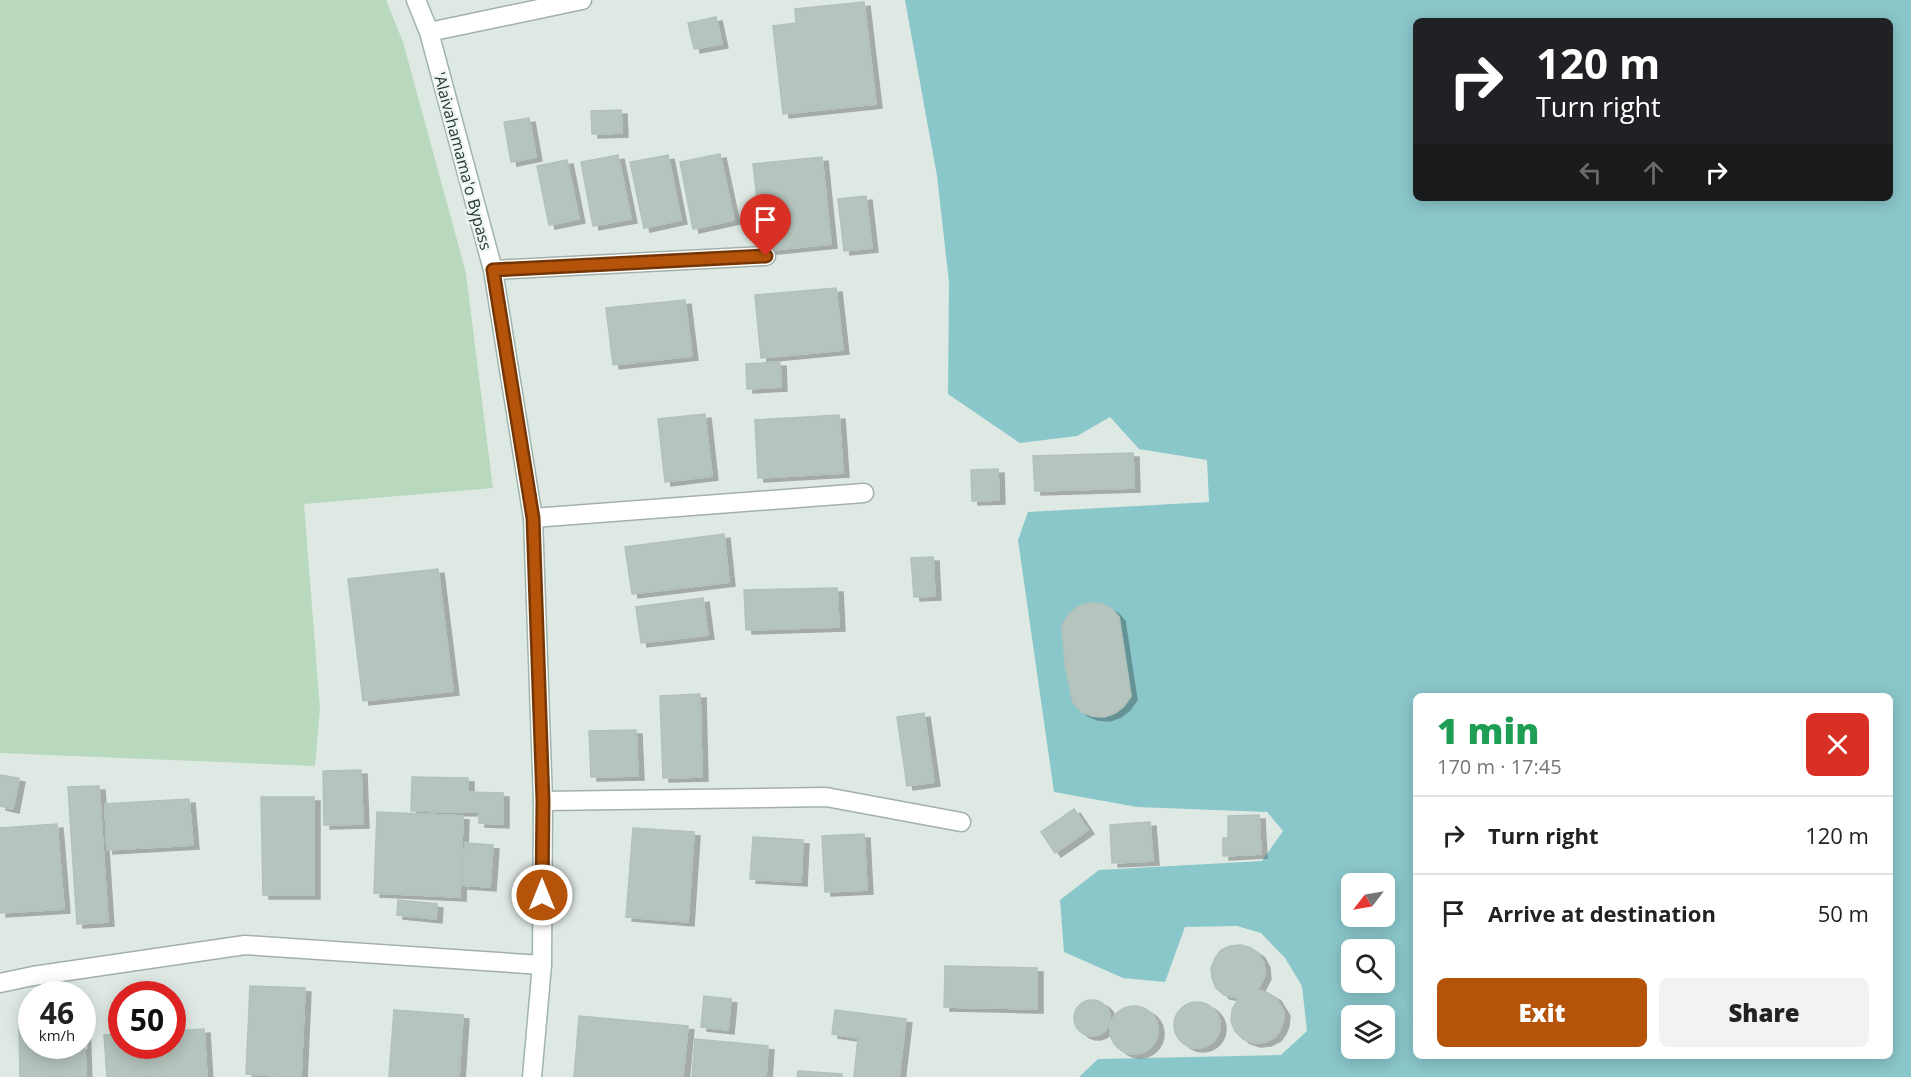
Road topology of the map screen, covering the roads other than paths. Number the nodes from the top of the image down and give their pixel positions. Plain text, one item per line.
1 (416, 0) edge
2 (582, 0) edge
3 (429, 32) junction
4 (766, 256) dead end
5 (493, 270) junction
6 (864, 493) dead end
7 (533, 518) junction
8 (543, 801) junction
9 (961, 822) dead end
10 (542, 965) junction
11 (0, 983) edge
12 (532, 1077) edge

1 - 3 street, 'Alaivahamama'o Bypass
2 - 3 street
3 - 5 street, 'Alaivahamama'o Bypass
4 - 5 street
5 - 7 street, 'Alaivahamama'o Bypass
6 - 7 street
7 - 8 street, 'Alaivahamama'o Bypass
8 - 9 street
8 - 10 street, 'Alaivahamama'o Bypass
10 - 11 street
10 - 12 street, 'Alaivahamama'o Bypass

